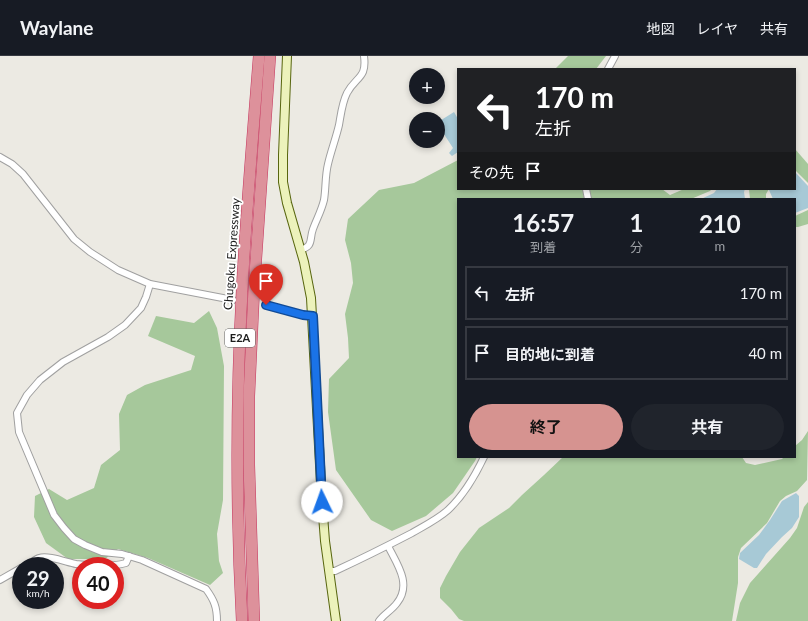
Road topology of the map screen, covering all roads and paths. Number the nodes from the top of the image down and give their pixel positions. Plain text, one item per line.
1 (259, 56) edge
2 (270, 56) edge
3 (287, 56) edge
4 (364, 56) edge
5 (615, 56) edge
6 (609, 68) edge
7 (0, 157) edge
8 (300, 250) junction
9 (150, 284) junction
10 (233, 300) dead end
11 (266, 305) dead end
12 (313, 316) junction
13 (484, 458) edge
14 (251, 532) junction
15 (388, 546) junction
16 (129, 556) junction
17 (64, 561) edge
18 (329, 571) junction
19 (12, 573) edge
20 (0, 580) edge
21 (241, 618) edge
22 (217, 621) edge
23 (254, 621) edge
24 (260, 621) edge
25 (336, 621) edge
26 (379, 621) edge

1 - 21 highway, Chugoku Expressway / E2A
2 - 14 highway, Chugoku Expressway / E2A
3 - 8 street
4 - 8 street
5 - 6 street
7 - 9 street
8 - 12 street
9 - 10 street
9 - 16 street
11 - 12 street
12 - 18 street
13 - 15 street
14 - 23 highway, Chugoku Expressway / E2A
14 - 24 highway
15 - 18 street
15 - 26 street
16 - 17 street
16 - 22 street
18 - 25 street
19 - 20 street

